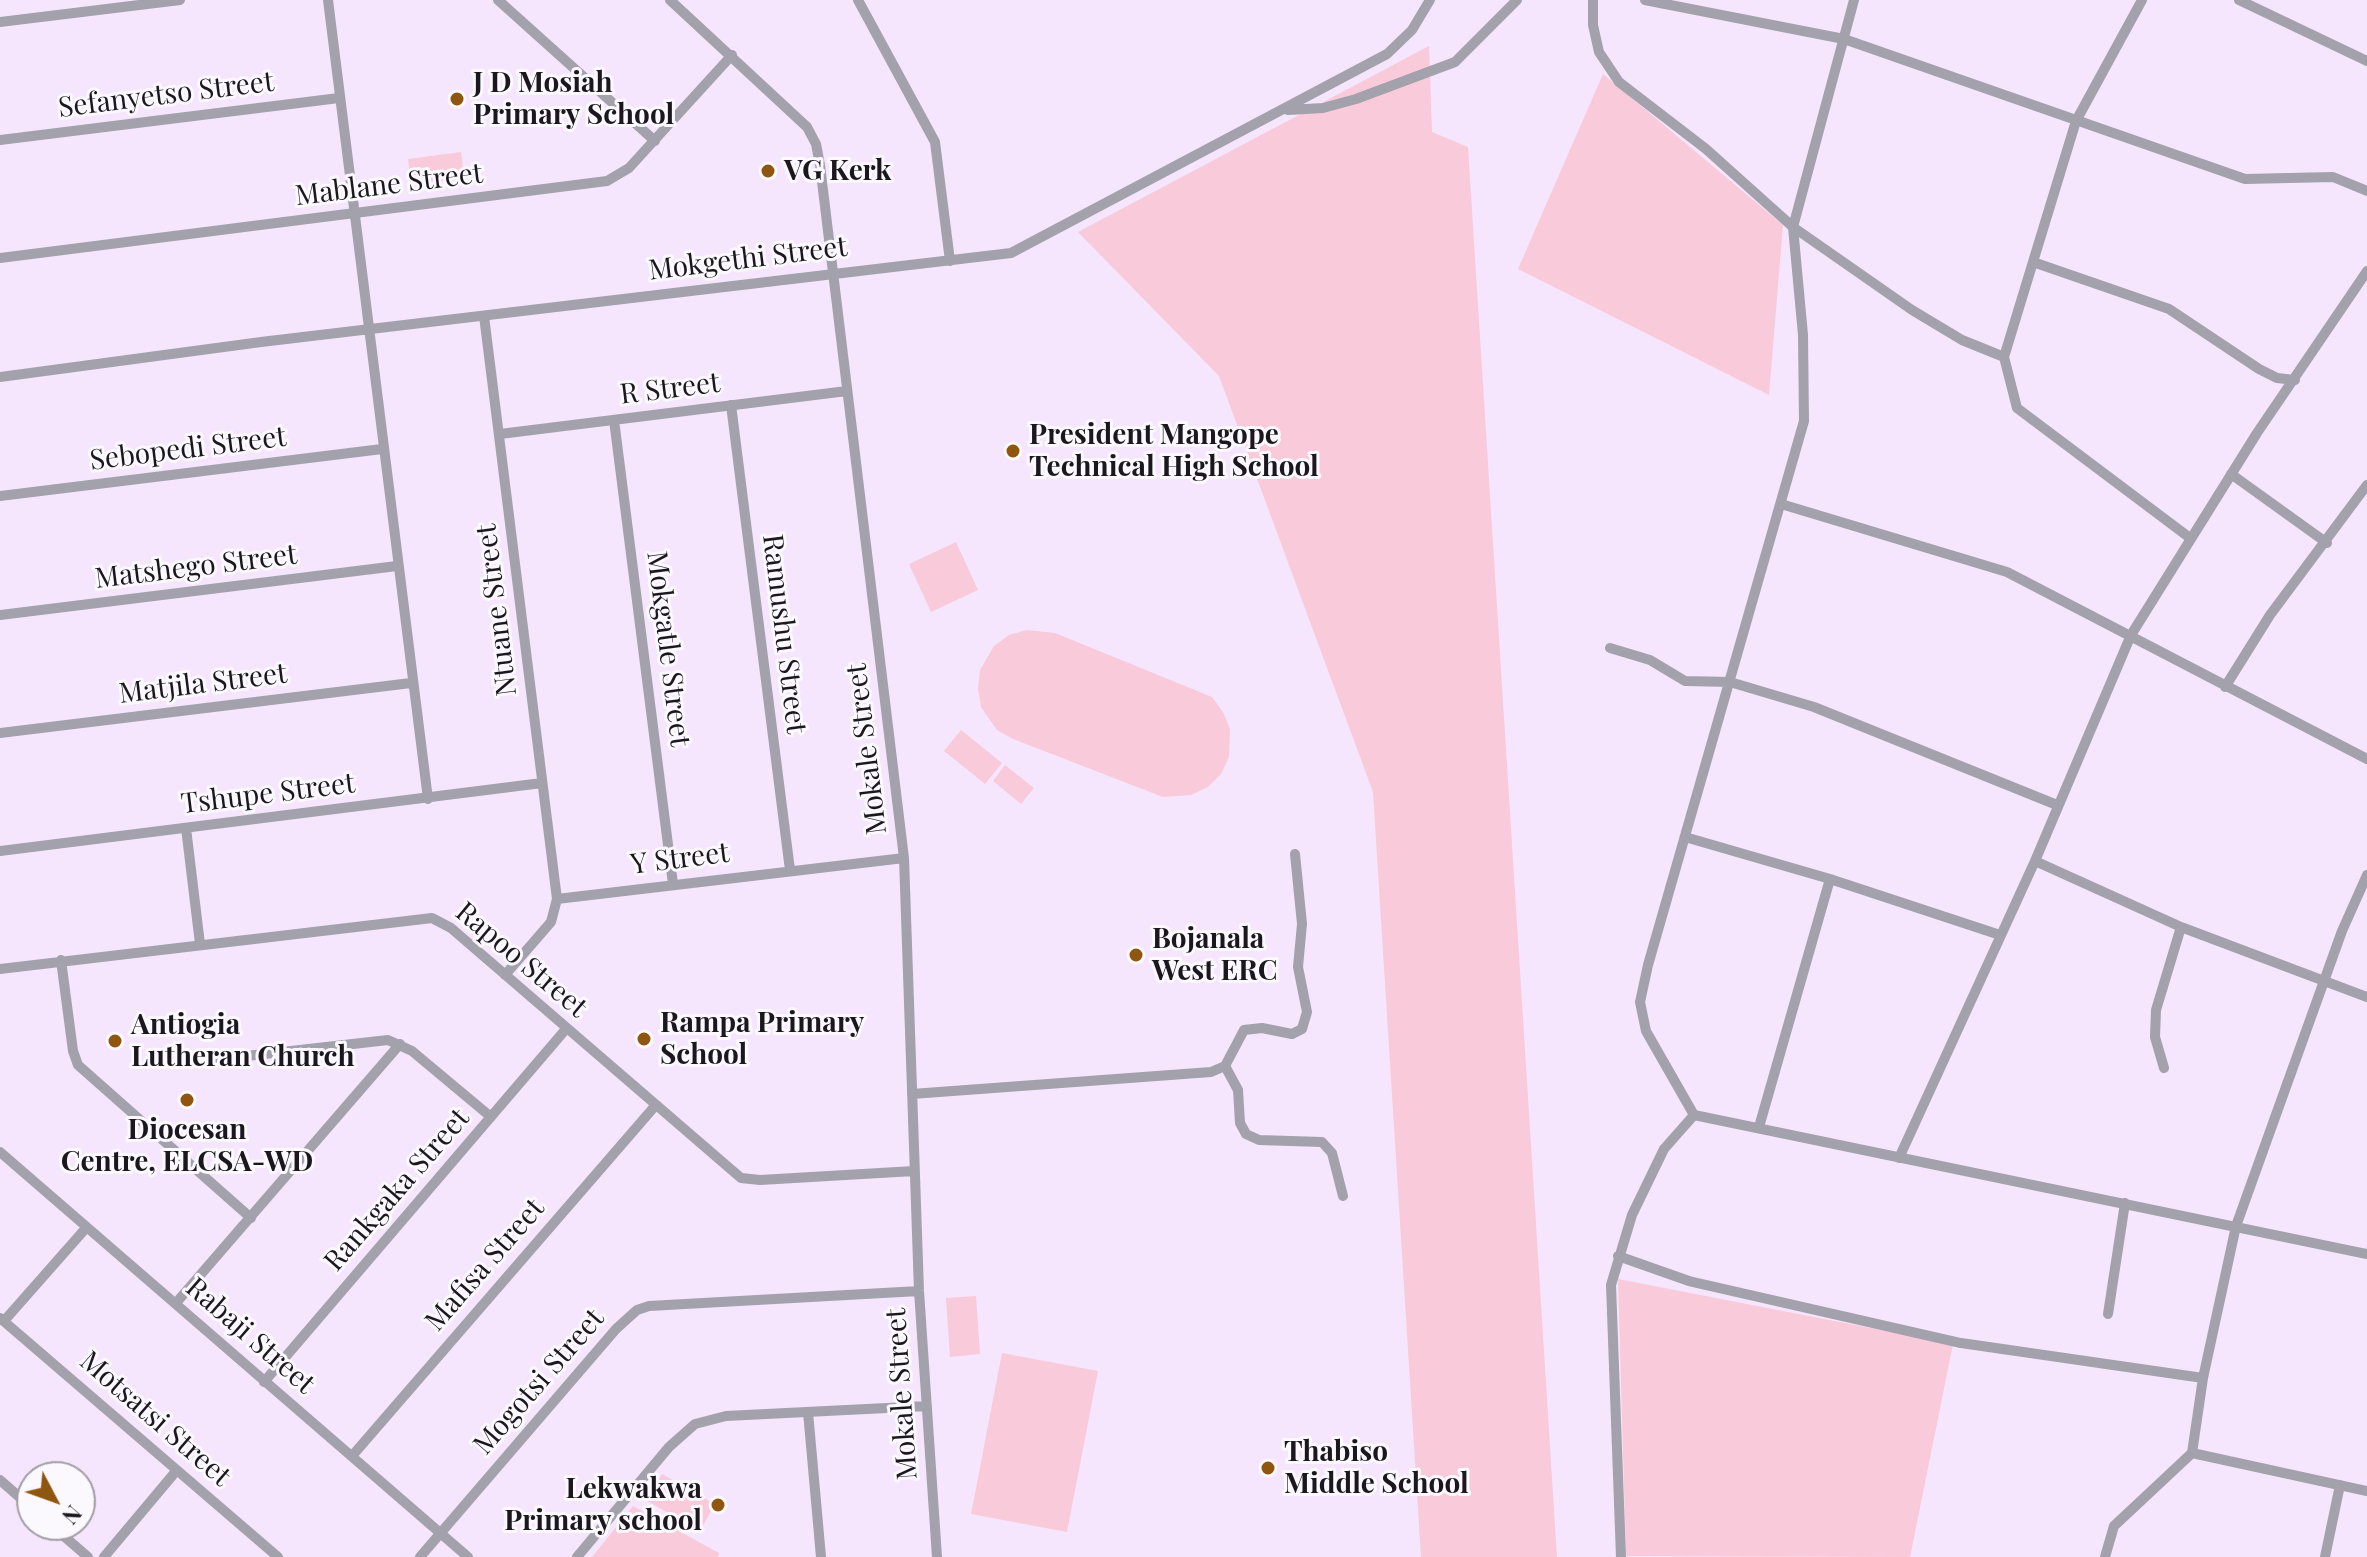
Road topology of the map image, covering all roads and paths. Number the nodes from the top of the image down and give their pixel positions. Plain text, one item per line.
1 (180, 0) edge
2 (328, 0) edge
3 (498, 0) edge
4 (670, 0) edge
5 (858, 0) edge
6 (1430, 0) edge
7 (1517, 0) edge
8 (1593, 0) edge
9 (1645, 0) edge
10 (1854, 0) edge
11 (2142, 0) edge
12 (2239, 0) edge
13 (0, 22) edge
14 (1844, 39) junction
15 (732, 55) junction
16 (2367, 61) edge
17 (339, 98) junction
18 (1283, 110) junction
19 (2076, 121) junction
20 (0, 140) edge
21 (655, 141) junction
22 (2367, 191) edge
23 (353, 213) junction
24 (1793, 227) junction
25 (0, 258) edge
26 (950, 261) junction
27 (2033, 262) junction
28 (2367, 271) edge
29 (832, 273) junction
30 (484, 316) junction
31 (368, 330) junction
32 (2004, 357) junction
33 (0, 377) edge
34 (2295, 380) junction
35 (847, 391) junction
36 (731, 405) junction
37 (614, 420) junction
38 (500, 434) junction
39 (382, 449) junction
40 (2231, 474) junction
41 (2367, 485) edge
42 (0, 496) edge
43 (1781, 504) junction
44 (2190, 538) junction
45 (2327, 543) junction
46 (397, 566) junction
47 (0, 615) edge
48 (2131, 635) junction
49 (1610, 648) dead end
50 (1730, 682) junction
51 (411, 683) junction
52 (2225, 687) junction
53 (0, 733) edge
54 (2367, 759) edge
55 (542, 783) junction
56 (428, 799) junction
57 (2057, 805) junction
58 (186, 828) junction
59 (1685, 837) junction
60 (0, 851) edge
61 (1295, 854) dead end
62 (904, 858) junction
63 (2035, 861) junction
64 (790, 870) junction
65 (2367, 875) edge
66 (1830, 879) junction
67 (673, 884) junction
68 (557, 899) junction
69 (2181, 927) junction
70 (2000, 935) junction
71 (200, 944) junction
72 (61, 960) junction
73 (0, 969) edge
74 (505, 975) junction
75 (2325, 982) junction
76 (2367, 997) edge
77 (566, 1029) junction
78 (400, 1044) junction
79 (215, 1063) dead end
80 (1225, 1066) junction
81 (2164, 1068) dead end
82 (912, 1094) junction
83 (655, 1106) junction
84 (1694, 1115) junction
85 (491, 1117) junction
86 (1759, 1127) junction
87 (0, 1152) edge
88 (1899, 1158) junction
89 (914, 1171) junction
90 (1343, 1196) dead end
91 (2125, 1203) junction
92 (251, 1218) junction
93 (2236, 1226) junction
94 (86, 1228) junction
95 (2367, 1254) edge
96 (1618, 1256) junction
97 (919, 1291) junction
98 (176, 1303) junction
99 (2108, 1314) dead end
100 (2, 1320) edge
101 (2203, 1378) junction
102 (264, 1382) junction
103 (927, 1406) junction
104 (808, 1412) junction
105 (2192, 1453) junction
106 (352, 1456) junction
107 (177, 1470) junction
108 (0, 1480) edge
109 (2340, 1485) junction
110 (2367, 1491) edge
111 (16, 1494) edge
112 (440, 1533) junction
113 (70, 1541) edge
114 (88, 1557) edge
115 (104, 1557) edge
116 (278, 1557) edge
117 (420, 1557) edge
118 (468, 1557) edge
119 (577, 1557) edge
120 (821, 1557) edge
121 (937, 1557) edge
122 (1621, 1557) edge
123 (2105, 1557) edge
124 (2325, 1557) edge

1 - 13 street
2 - 17 street
3 - 21 street
4 - 15 street, Mokale Street
5 - 26 street
6 - 18 street, Mokgethi Street
7 - 18 street
8 - 24 street
9 - 14 street
10 - 14 street
11 - 19 street
12 - 16 street
14 - 19 street
14 - 24 street
15 - 21 street, Mablane Street
15 - 29 street, Mokale Street
17 - 20 street, Sefanyetso Street
17 - 23 street
18 - 26 street, Mokgethi Street
19 - 22 street
19 - 27 street
21 - 23 street, Mablane Street
23 - 25 street, Mablane Street
23 - 31 street
24 - 32 street
24 - 43 street
26 - 29 street, Mokgethi Street
27 - 32 street
27 - 34 street
28 - 34 street
29 - 30 street, Mokgethi Street
29 - 35 street, Mokale Street
30 - 31 street, Mokgethi Street
30 - 38 street, Ntuane Street
31 - 33 street, Mokgethi Street
31 - 39 street
32 - 44 street
34 - 40 street
35 - 36 street, R Street
35 - 62 street, Mokale Street
36 - 37 street, R Street
36 - 64 street, Ramushu Street
37 - 38 street, R Street
37 - 67 street, Mokgatle Street
38 - 55 street, Ntuane Street
39 - 42 street, Sebopedi Street
39 - 46 street
40 - 44 street
40 - 45 street
41 - 45 street
43 - 48 street
43 - 50 street
44 - 48 street
45 - 52 street
46 - 47 street, Matshego Street
46 - 51 street
48 - 52 street
48 - 57 street
49 - 50 street
50 - 57 street
50 - 59 street
51 - 53 street, Matjila Street
51 - 56 street
52 - 54 street
55 - 56 street, Tshupe Street
55 - 68 street, Ntuane Street
56 - 58 street, Tshupe Street
57 - 63 street
58 - 60 street, Tshupe Street
58 - 71 street
59 - 66 street
59 - 84 street
61 - 80 street
62 - 64 street, Y Street
62 - 82 street, Mokale Street
63 - 69 street
63 - 70 street
64 - 67 street, Y Street
65 - 75 street
66 - 70 street
66 - 86 street
67 - 68 street, Y Street
68 - 74 street
69 - 75 street
69 - 81 street
70 - 88 street
71 - 72 street, Rapoo Street
71 - 74 street, Rapoo Street
72 - 73 street, Rapoo Street
72 - 92 street
74 - 77 street, Rapoo Street
75 - 76 street
75 - 93 street
77 - 83 street, Rapoo Street
77 - 85 street, Rankgaka Street
78 - 79 street
78 - 85 street
78 - 92 street
80 - 82 street
80 - 90 street
82 - 89 street, Mokale Street
83 - 89 street, Rapoo Street
83 - 106 street, Mafisa Street
84 - 86 street
84 - 96 street
85 - 102 street, Rankgaka Street
86 - 88 street
87 - 94 street, Rabaji Street
88 - 91 street
89 - 97 street, Mokale Street
91 - 93 street
91 - 99 street
92 - 98 street
93 - 95 street
93 - 101 street
94 - 98 street, Rabaji Street
94 - 100 street
96 - 101 street
96 - 122 street
97 - 103 street, Mokale Street
97 - 112 street, Mogotsi Street
98 - 102 street, Rabaji Street
100 - 107 street, Motsatsi Street
101 - 105 street
102 - 106 street, Rabaji Street
103 - 104 street
103 - 121 street, Mokale Street
104 - 119 street
104 - 120 street
105 - 109 street
105 - 123 street
106 - 112 street, Rabaji Street
107 - 115 street
107 - 116 street, Motsatsi Street
108 - 111 street
109 - 110 street
109 - 124 street
112 - 117 street, Mogotsi Street
112 - 118 street, Rabaji Street
113 - 114 street

